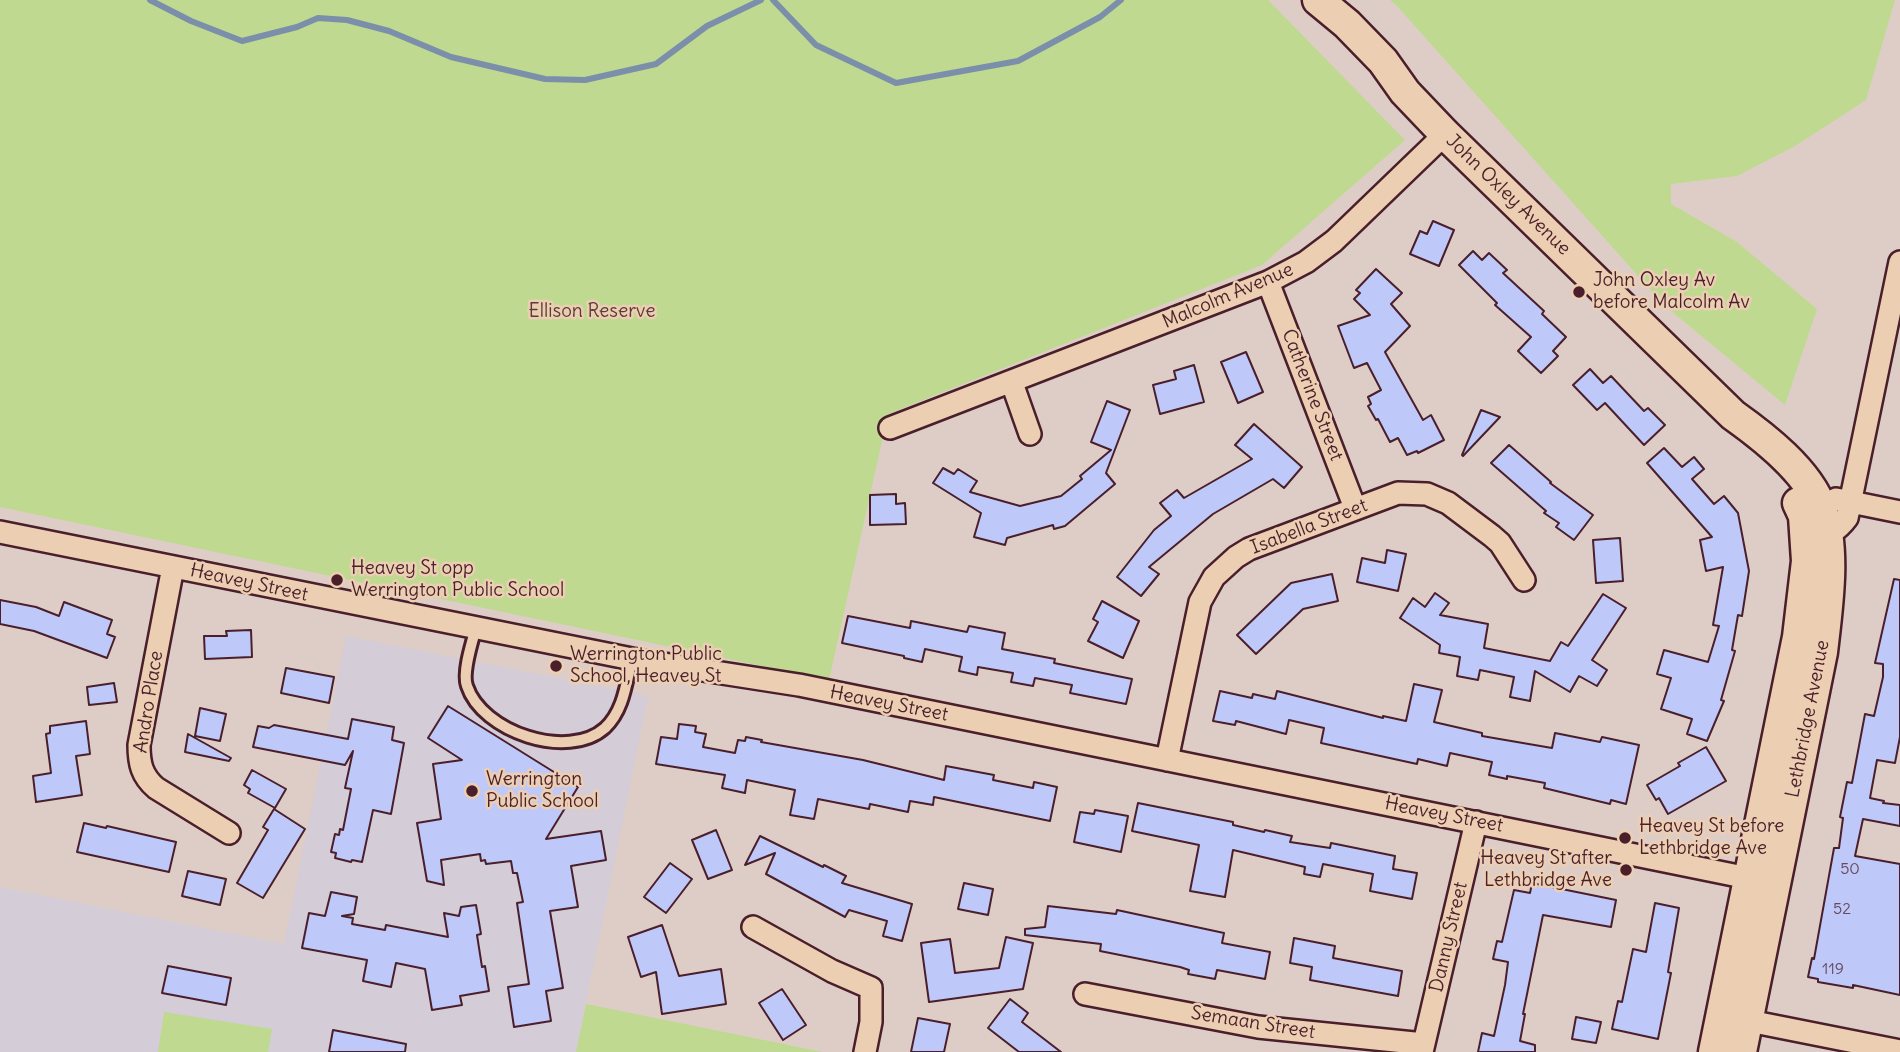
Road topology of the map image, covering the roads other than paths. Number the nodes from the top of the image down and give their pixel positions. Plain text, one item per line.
1 (1318, 0) edge
2 (1445, 134) junction
3 (1900, 262) edge
4 (1268, 282) junction
5 (1012, 383) junction
6 (890, 428) dead end
7 (1030, 434) dead end
8 (1851, 502) junction
9 (1355, 508) junction
10 (1900, 512) edge
11 (1814, 524) junction
12 (0, 532) edge
13 (173, 567) junction
14 (1524, 580) dead end
15 (476, 628) junction
16 (632, 659) junction
17 (1167, 760) junction
18 (1476, 822) junction
19 (229, 833) dead end
20 (1762, 881) junction
21 (753, 927) dead end
22 (1085, 994) dead end
23 (1734, 1018) junction
24 (1423, 1048) edge
25 (1900, 1051) edge
26 (865, 1052) edge
27 (1714, 1052) edge
28 (1741, 1052) edge

1 - 2 street, John Oxley Avenue
2 - 4 street, Malcolm Avenue
2 - 11 street, John Oxley Avenue
3 - 8 street
4 - 5 street, Malcolm Avenue
4 - 9 street, Catherine Street
5 - 6 street, Malcolm Avenue
5 - 7 street
8 - 10 street
8 - 11 street
8 - 11 street
9 - 14 street, Isabella Street
9 - 17 street, Isabella Street
11 - 20 street, Lethbridge Avenue
12 - 13 street, Heavey Street
13 - 15 street, Heavey Street
13 - 19 street, Andro Place
15 - 16 street, Heavey Street
15 - 16 lane
16 - 17 street, Heavey Street
17 - 18 street, Heavey Street
18 - 20 street, Heavey Street
18 - 24 street, Danny Street
20 - 23 street, Lethbridge Avenue
21 - 26 street
22 - 24 street, Semaan Street
23 - 25 street
23 - 27 street, Lethbridge Avenue
23 - 28 street, Lethbridge Avenue

